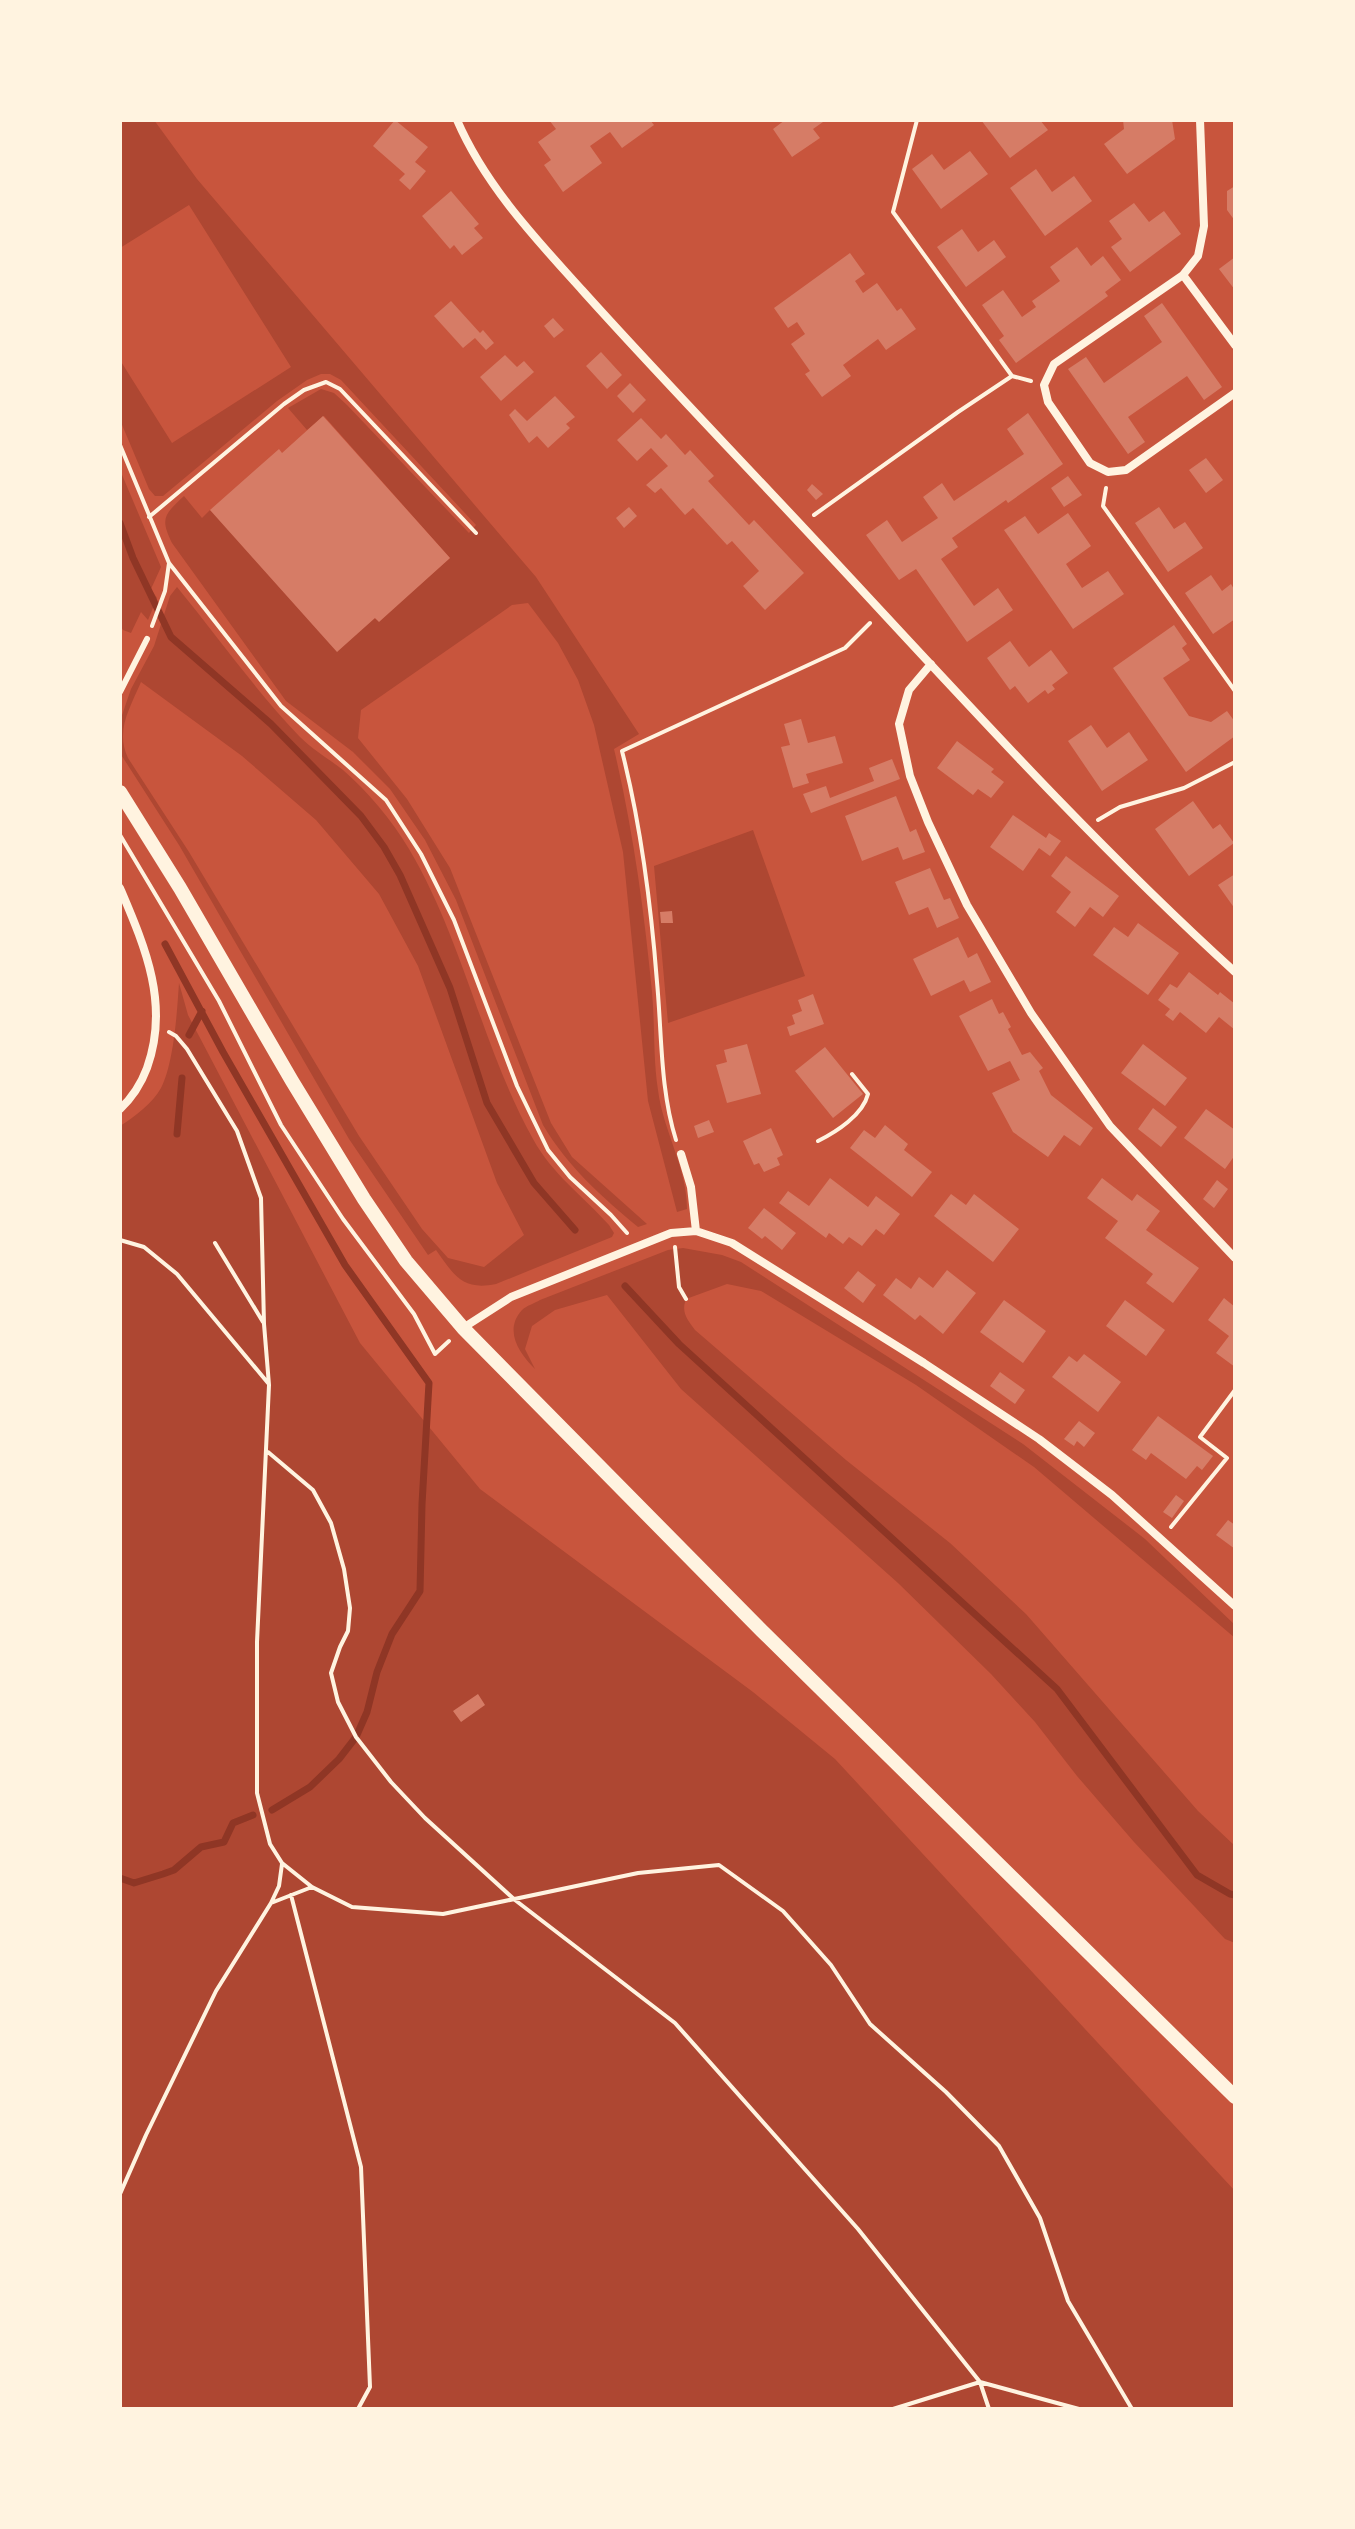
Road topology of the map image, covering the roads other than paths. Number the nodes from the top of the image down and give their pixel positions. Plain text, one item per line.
1 (457, 120) edge
2 (1200, 120) edge
3 (1183, 275) junction
4 (1235, 345) edge
5 (1235, 393) edge
6 (147, 639) dead end
7 (931, 664) junction
8 (120, 692) edge
9 (122, 798) edge
10 (120, 888) edge
11 (1235, 972) edge
12 (120, 1109) edge
13 (681, 1154) road end
14 (696, 1231) junction
15 (1235, 1258) edge
16 (463, 1328) junction
17 (1235, 1606) edge
18 (1235, 2097) edge

1 - 7 street
2 - 3 street
3 - 4 street
3 - 5 street
6 - 8 lane
7 - 11 street
7 - 15 street
9 - 16 street
10 - 12 street
13 - 14 street
14 - 16 street
14 - 17 street
16 - 18 street

